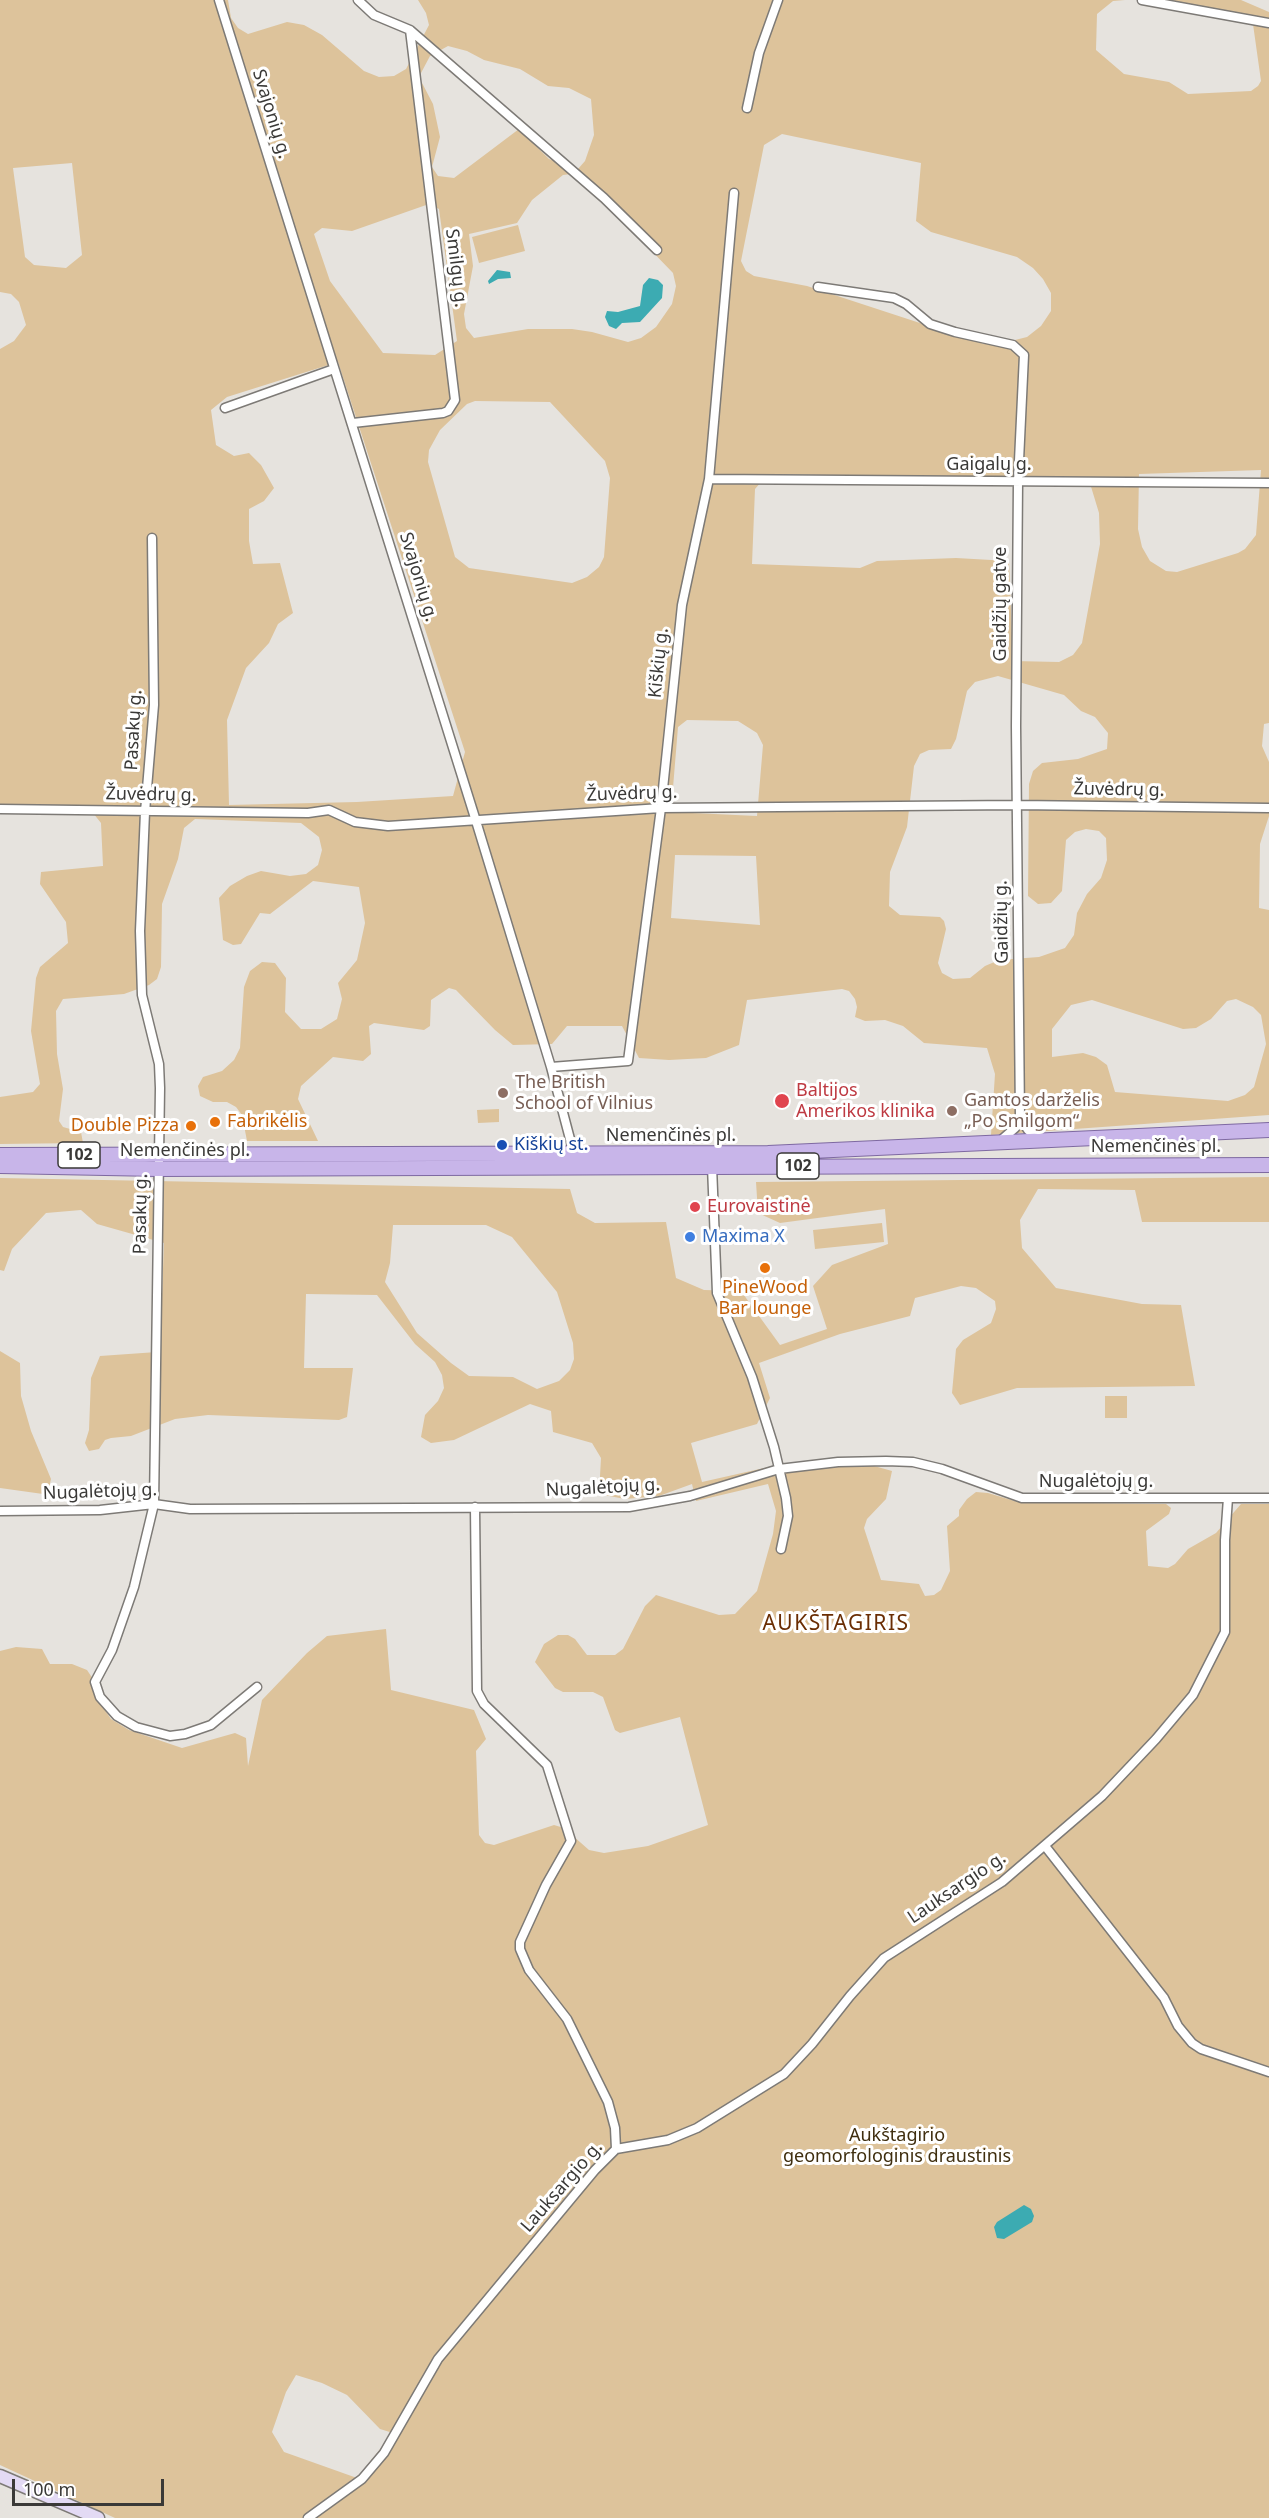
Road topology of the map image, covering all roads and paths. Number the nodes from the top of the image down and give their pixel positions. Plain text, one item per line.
1 (219, 0) edge
2 (358, 0) edge
3 (778, 0) edge
4 (1142, 0) edge
5 (1269, 23) edge
6 (410, 30) junction
7 (747, 108) dead end
8 (734, 193) dead end
9 (657, 250) dead end
10 (818, 287) dead end
11 (334, 369) junction
12 (225, 408) dead end
13 (353, 423) junction
14 (709, 479) junction
15 (1018, 482) junction
16 (1269, 483) edge
17 (152, 538) dead end
18 (1016, 726) joint
19 (1017, 805) junction
20 (661, 808) junction
21 (1269, 808) edge
22 (0, 809) edge
23 (145, 812) junction
24 (476, 821) junction
25 (551, 1067) junction
26 (1020, 1118) junction
27 (1269, 1130) edge
28 (1042, 1140) junction
29 (999, 1142) junction
30 (0, 1155) edge
31 (575, 1161) junction
32 (158, 1163) junction
33 (1269, 1165) edge
34 (0, 1166) edge
35 (712, 1166) junction
36 (779, 1468) junction
37 (1228, 1498) junction
38 (1269, 1498) edge
39 (154, 1504) junction
40 (475, 1507) junction
41 (0, 1511) edge
42 (781, 1549) dead end
43 (257, 1687) dead end
44 (1045, 1846) junction
45 (1269, 2072) edge
46 (616, 2149) junction
47 (0, 2476) edge
48 (98, 2518) edge
49 (308, 2518) edge

1 - 11 street, Svajonių g.
2 - 6 street
3 - 7 street
4 - 5 street
6 - 9 street
6 - 13 street, Smilgų g.
8 - 14 street, Kiškių g.
10 - 15 street, Gaidžių gatve
11 - 12 street
11 - 13 street, Svajonių g.
13 - 24 street, Svajonių g.
14 - 15 street, Gaigalų g.
14 - 20 street, Kiškių g.
15 - 16 street, Gaigalų g.
15 - 18 street, Gaidžių gatve
17 - 23 street, Pasakų g.
18 - 19 street, Gaidžių g.
19 - 20 street, Žuvėdrų g.
19 - 21 street, Žuvėdrų g.
19 - 26 street, Gaidžių g.
20 - 24 street, Žuvėdrų g.
20 - 25 street, Kiškių g.
22 - 23 street, Žuvėdrų g.
23 - 24 street, Žuvėdrų g.
23 - 32 street, Pasakų g.
24 - 25 street, Svajonių g.
25 - 31 street, Svajonių g.
26 - 28 street
26 - 29 street
27 - 28 main road, Nemenčinės pl. / 102
28 - 29 main road, Nemenčinės pl. / 102
29 - 31 main road, Nemenčinės pl. / 102
30 - 32 main road, Nemenčinės pl. / 102
31 - 32 main road, Nemenčinės pl. / 102
31 - 35 main road, Nemenčinės pl. / 102
32 - 34 main road, Nemenčinės pl. / 102
32 - 39 street, Pasakų g.
33 - 35 main road, Nemenčinės pl. / 102
35 - 36 street
36 - 37 street, Nugalėtojų g.
36 - 40 street, Nugalėtojų g.
36 - 42 street
37 - 38 street, Nugalėtojų g.
37 - 44 street, Lauksargio g.
39 - 40 street, Nugalėtojų g.
39 - 41 street, Nugalėtojų g.
39 - 43 street, Pasakų g.
40 - 46 street
44 - 45 street
44 - 46 street, Lauksargio g.
46 - 49 street, Lauksargio g.
47 - 48 main road

